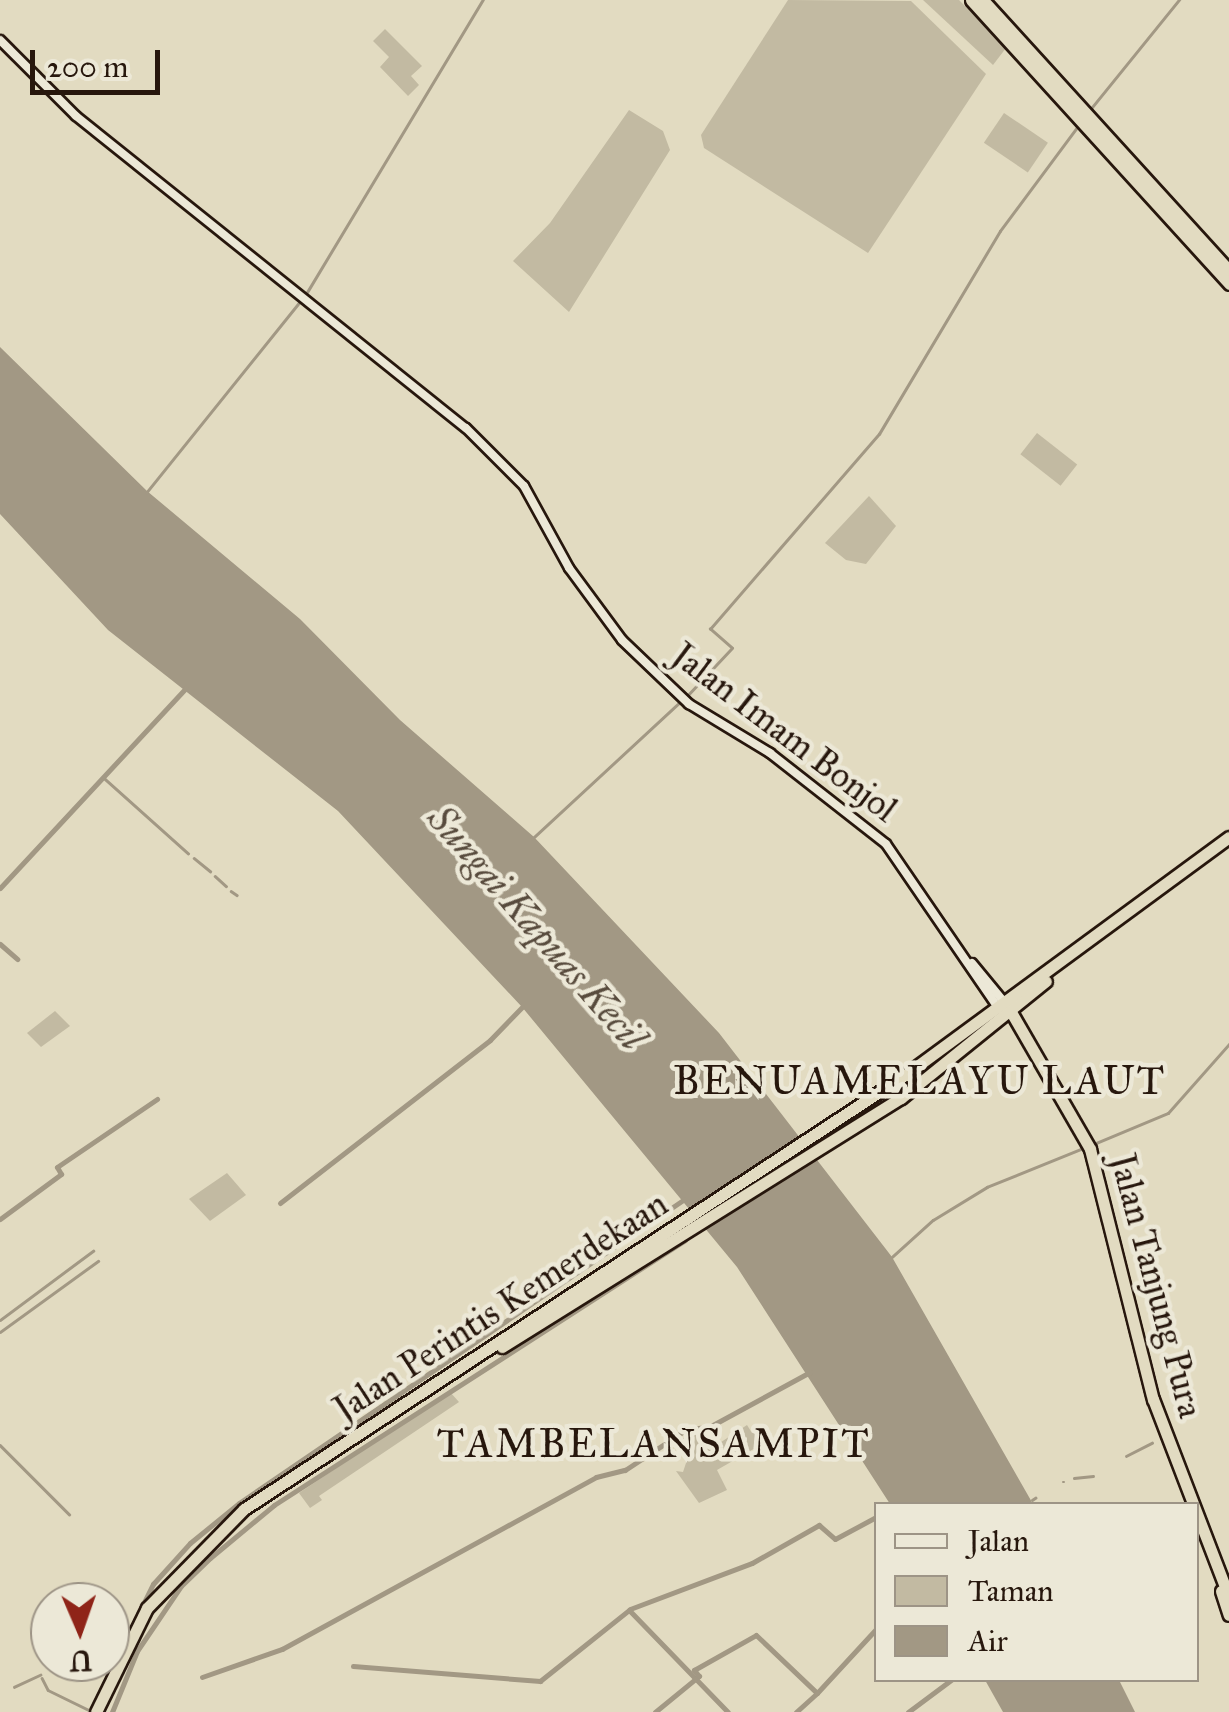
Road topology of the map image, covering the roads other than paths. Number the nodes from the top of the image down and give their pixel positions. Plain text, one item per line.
1 (971, 0) edge
2 (983, 0) edge
3 (0, 40) edge
4 (1084, 119) junction
5 (1229, 270) edge
6 (1229, 284) edge
7 (1229, 840) edge
8 (1003, 1008) junction
9 (571, 1302) junction
10 (1183, 1477) junction
11 (1191, 1502) edge
12 (1193, 1502) edge
13 (1199, 1519) edge
14 (1199, 1523) edge
15 (1229, 1597) edge
16 (1229, 1615) edge
17 (99, 1712) edge

1 - 4 highway
2 - 4 highway
3 - 8 main road, Jalan Imam Bonjol
4 - 5 highway
4 - 6 highway
7 - 8 highway
8 - 9 highway, Jalan Perintis Kemerdekaan
8 - 9 highway, Jalan Perintis Kemerdekaan
8 - 10 highway, Jalan Tanjung Pura
9 - 17 highway, Jalan Perintis Kemerdekaan
10 - 11 highway, Jalan Tanjung Pura
10 - 12 highway, Jalan Tanjung Pura
13 - 15 highway, Jalan Tanjung Pura
14 - 16 highway

